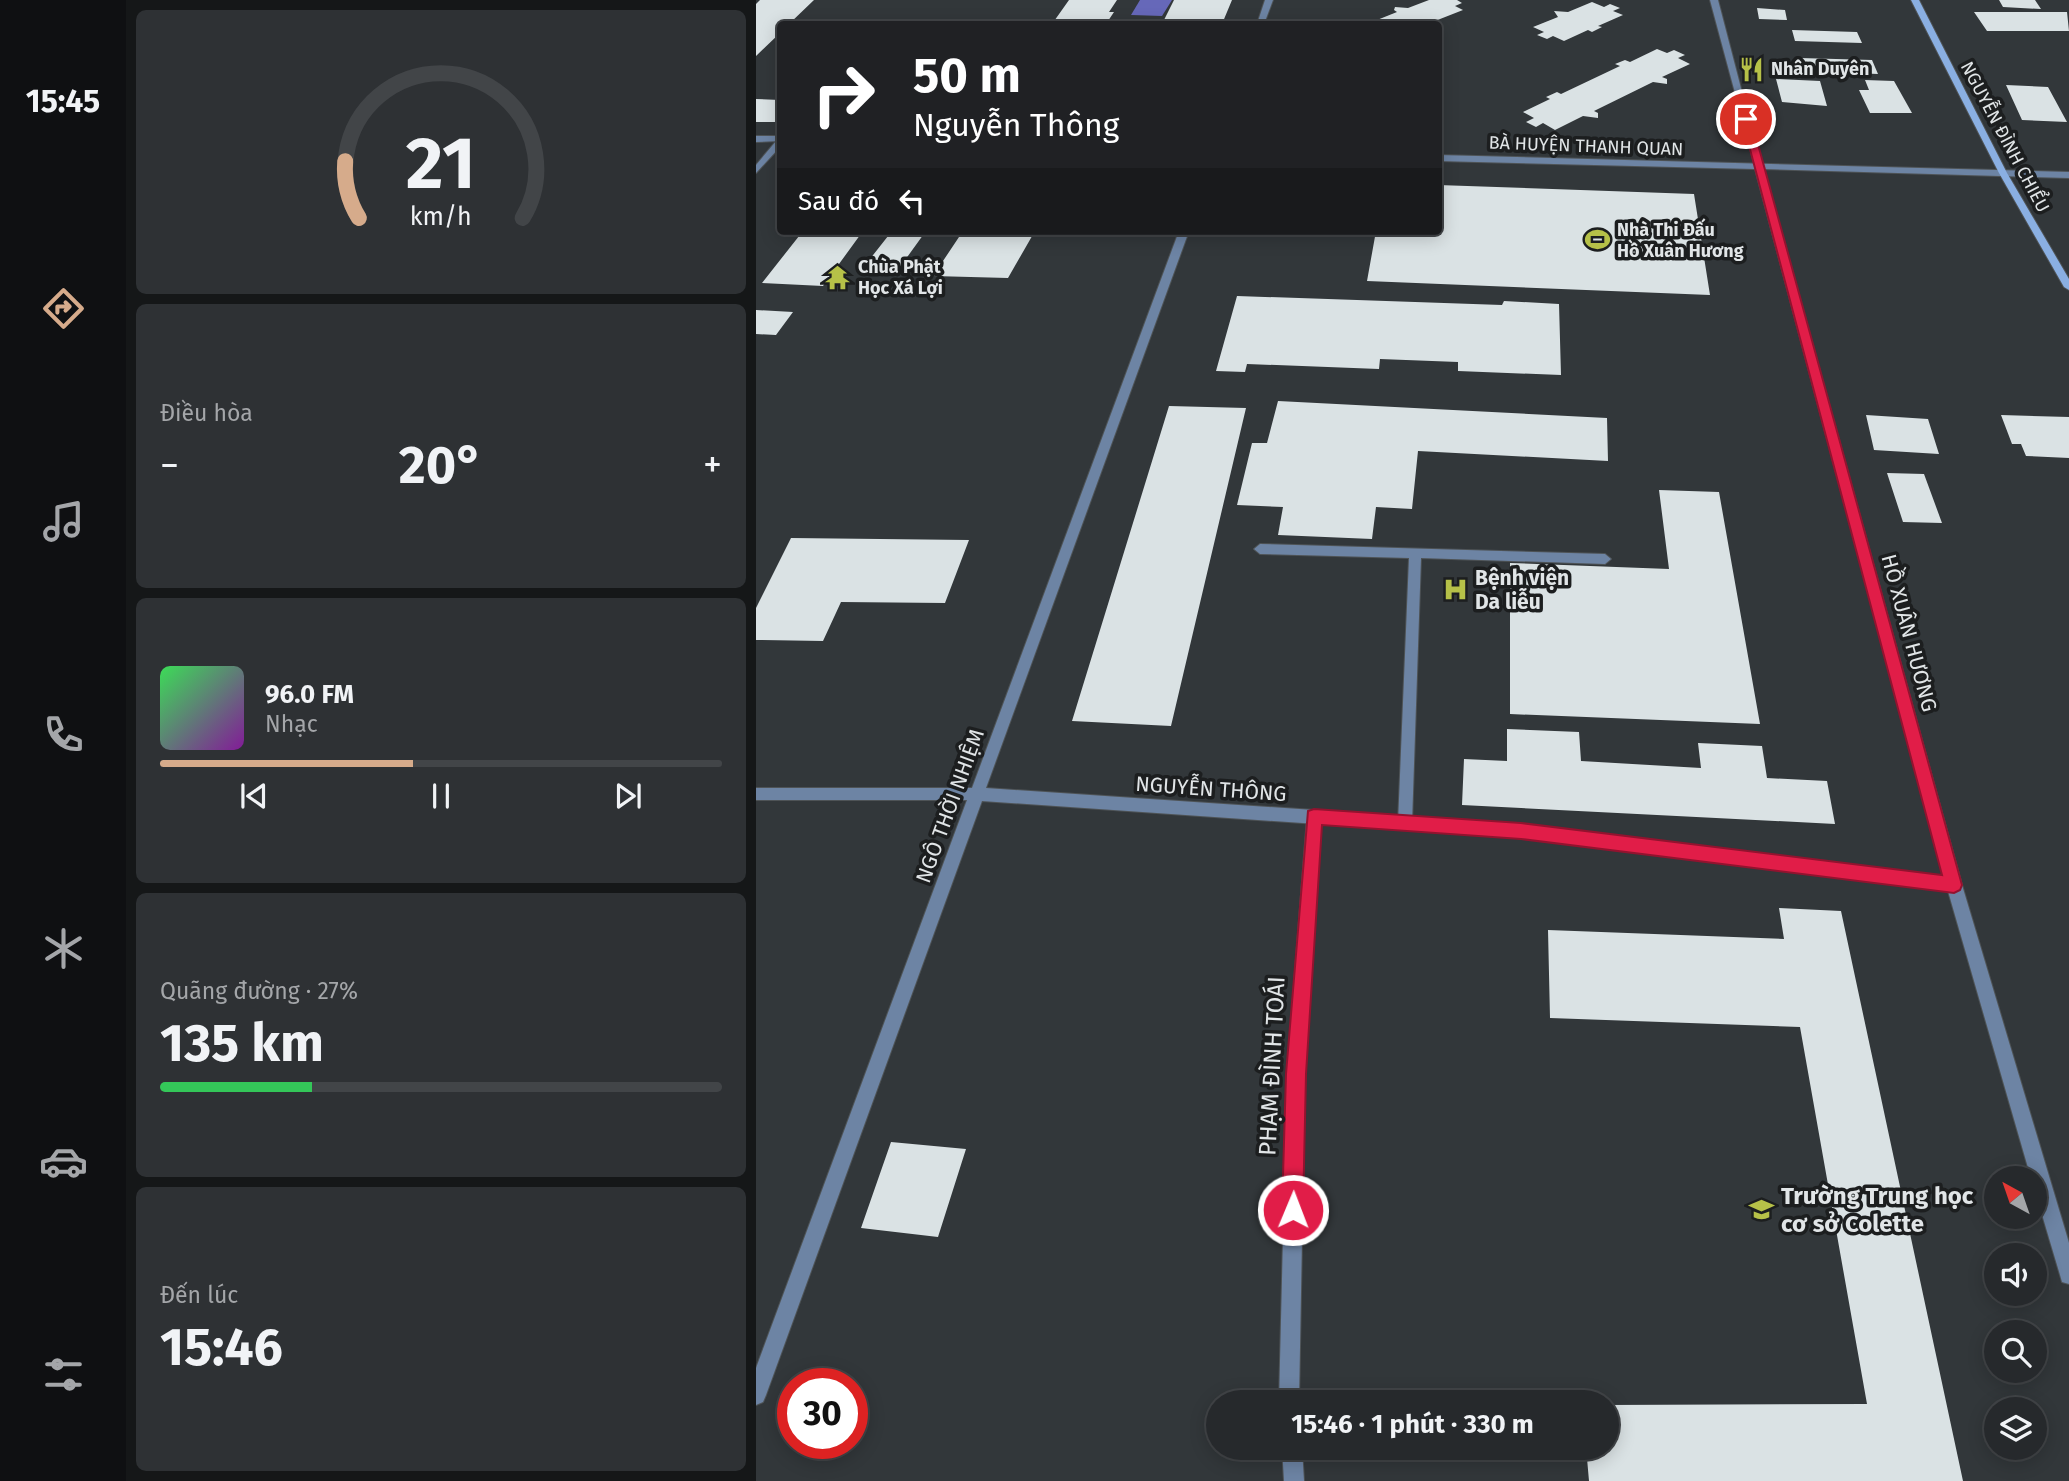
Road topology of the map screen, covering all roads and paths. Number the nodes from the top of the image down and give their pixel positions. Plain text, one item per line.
1 (1269, 0) edge
2 (1714, 0) edge
3 (1915, 0) edge
4 (1261, 21) edge
5 (756, 139) edge
6 (777, 141) edge
7 (777, 145) edge
8 (1442, 158) edge
9 (1759, 167) junction
10 (756, 170) edge
11 (2003, 173) junction
12 (2069, 175) edge
13 (1183, 235) edge
14 (2069, 287) edge
15 (1260, 549) dead end
16 (1415, 554) junction
17 (1605, 559) dead end
18 (756, 794) edge
19 (977, 794) junction
20 (1314, 817) junction
21 (1405, 823) junction
22 (1954, 885) junction
23 (2069, 1275) edge
24 (1289, 1390) edge
25 (756, 1395) edge
26 (1293, 1460) edge
27 (1294, 1481) edge

1 - 4 street
2 - 9 street, HỒ XUÂN HƯƠNG
3 - 11 main road, NGUYỄN ĐÌNH CHIỂU
5 - 6 street
7 - 10 street
8 - 9 street, BÀ HUYỆN THANH QUAN
9 - 11 street, BÀ HUYỆN THANH QUAN
9 - 22 street, HỒ XUÂN HƯƠNG
11 - 12 street, BÀ HUYỆN THANH QUAN
11 - 14 main road, NGUYỄN ĐÌNH CHIỂU
13 - 19 street, NGÔ THỜI NHIỆM
15 - 16 street
16 - 17 street
16 - 21 street
18 - 19 street, NGUYỄN THÔNG
19 - 20 street, NGUYỄN THÔNG
19 - 25 street, NGÔ THỜI NHIỆM
20 - 21 street, NGUYỄN THÔNG
20 - 24 street, PHẠM ÐÌNH TOÁI
21 - 22 street, NGUYỄN THÔNG
22 - 23 street, HỒ XUÂN HƯƠNG
26 - 27 street

